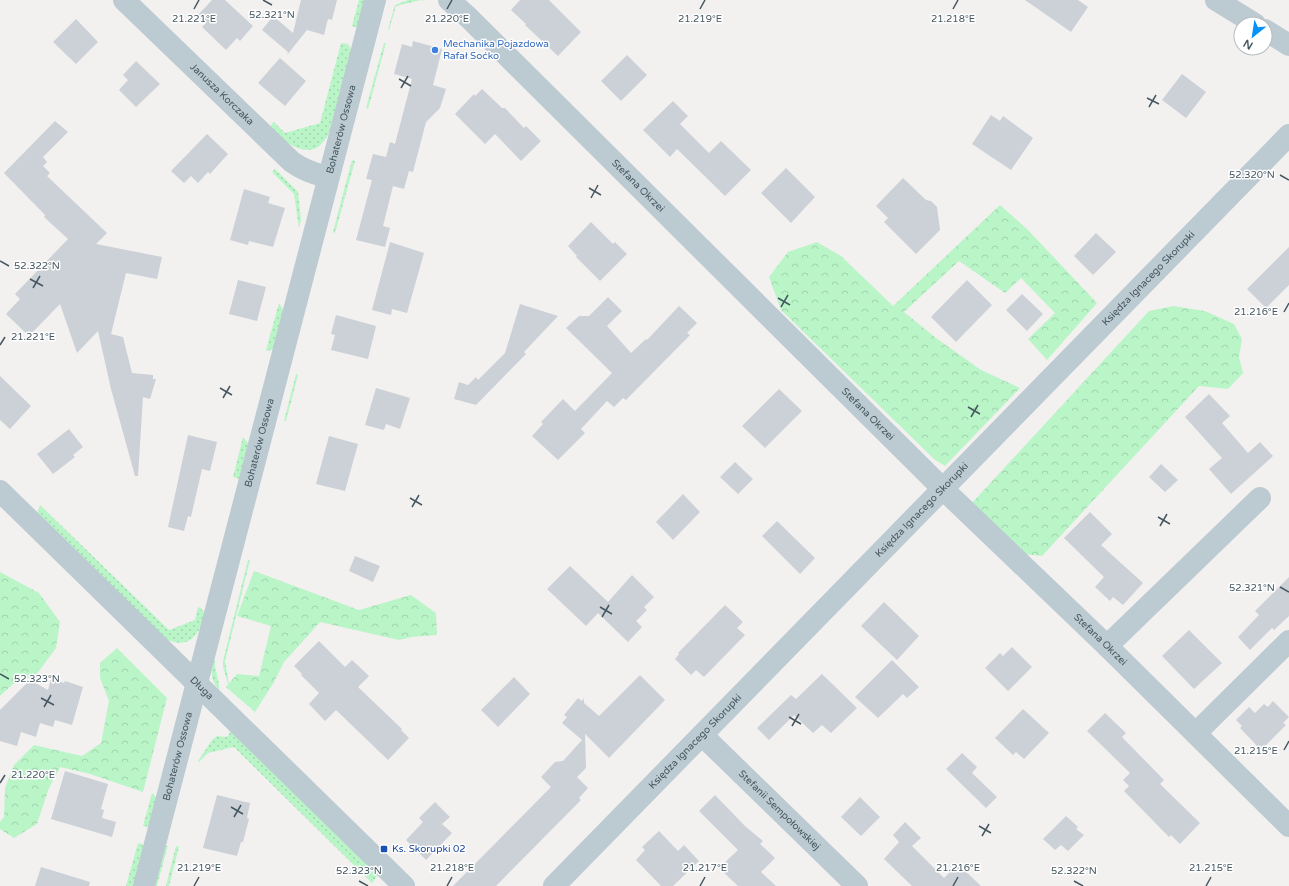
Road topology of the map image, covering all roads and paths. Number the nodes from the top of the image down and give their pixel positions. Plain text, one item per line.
1 (124, 0) edge
2 (375, 0) edge
3 (449, 0) edge
4 (1216, 0) edge
5 (1242, 16) edge
6 (1273, 35) edge
7 (1289, 45) edge
8 (1289, 135) edge
9 (328, 177) junction
10 (943, 489) junction
11 (0, 491) edge
12 (1260, 498) dead end
13 (1289, 641) edge
14 (1107, 646) junction
15 (197, 683) junction
16 (1196, 733) junction
17 (702, 735) junction
18 (1289, 826) edge
19 (144, 886) edge
20 (404, 886) edge
21 (554, 886) edge
22 (857, 886) edge

1 - 9 street, Janusza Korczaka
2 - 9 street, Bohaterów Ossowa
3 - 10 street, Stefana Okrzei
4 - 5 street
6 - 7 street
8 - 10 street, Księdza Ignacego Skorupki
9 - 15 street, Bohaterów Ossowa
10 - 14 street, Stefana Okrzei
10 - 17 street, Księdza Ignacego Skorupki
11 - 15 street, Długa
12 - 14 street
13 - 16 street
14 - 16 street, Stefana Okrzei
15 - 19 street, Bohaterów Ossowa
15 - 20 street, Długa
16 - 18 street, Stefana Okrzei
17 - 21 street, Księdza Ignacego Skorupki
17 - 22 street, Stefanii Sempołowskiej

